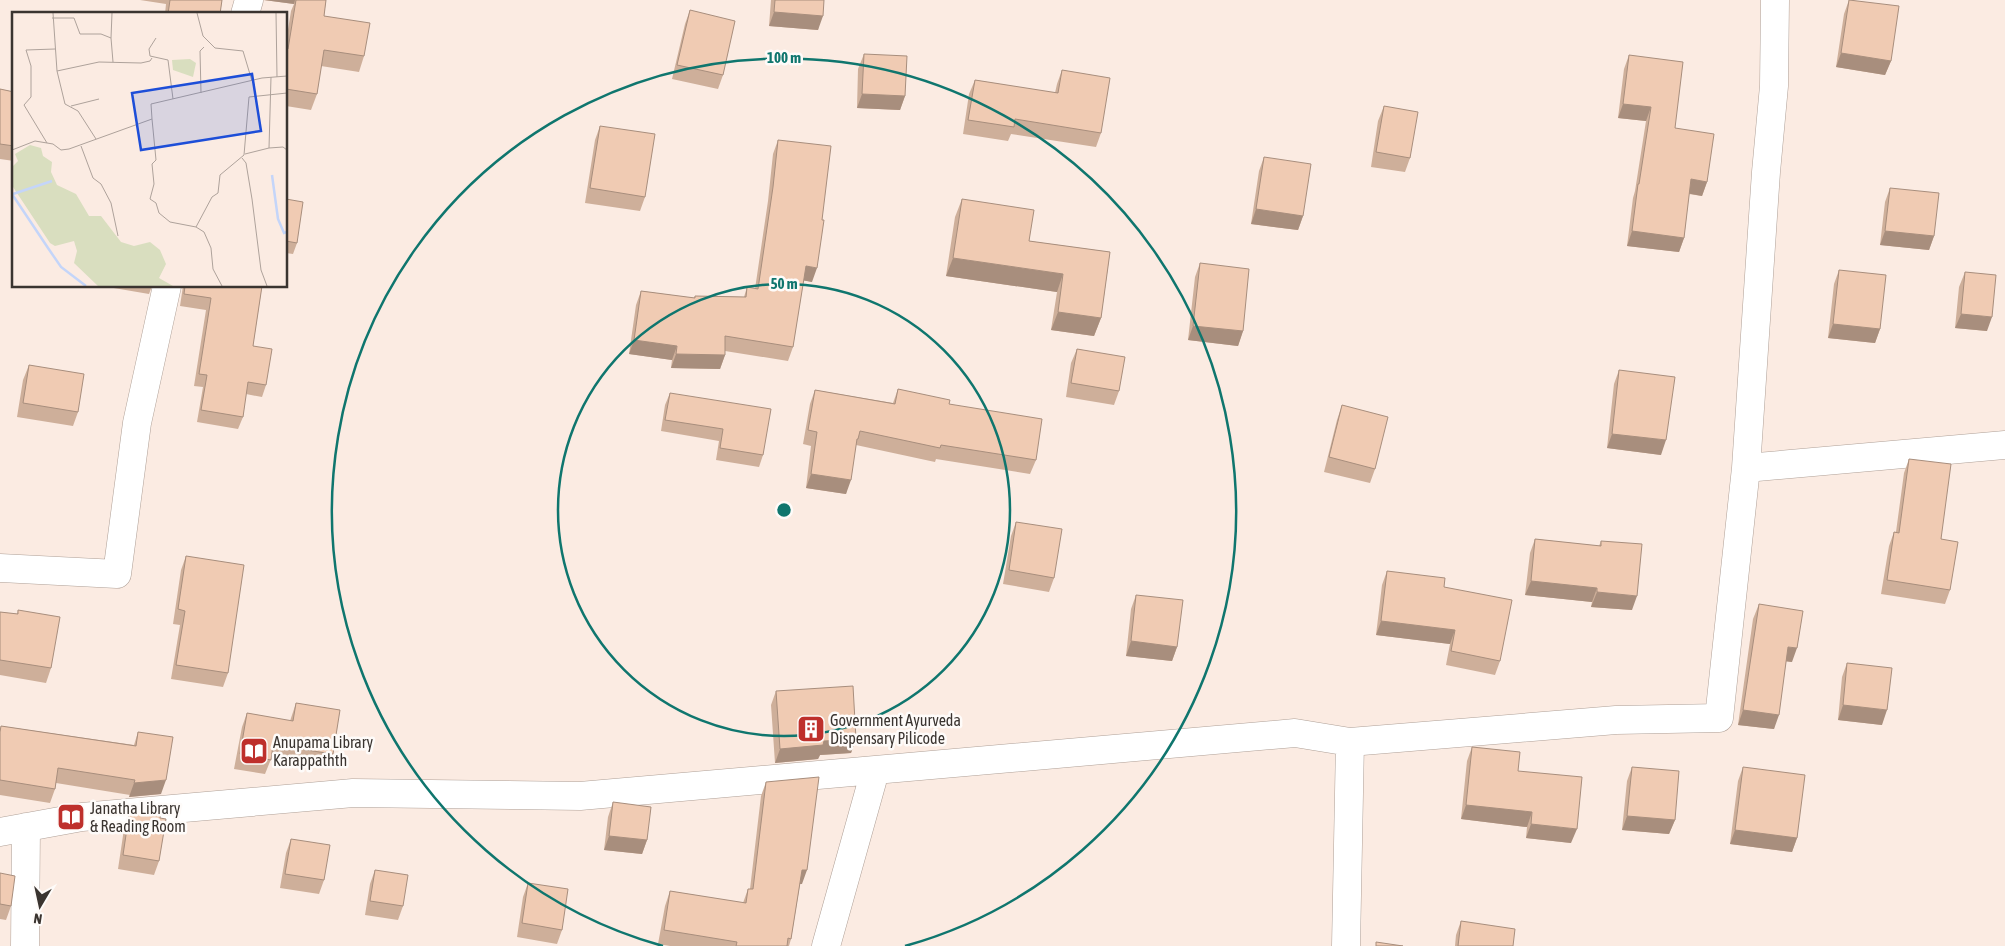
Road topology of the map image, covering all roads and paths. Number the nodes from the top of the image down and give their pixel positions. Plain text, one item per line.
1 (1775, 0) edge
2 (167, 288) edge
3 (2005, 445) edge
4 (1746, 468) junction
5 (0, 568) edge
6 (1350, 742) junction
7 (875, 771) junction
8 (26, 827) junction
9 (0, 832) edge
10 (25, 946) edge
11 (826, 946) edge
12 (1346, 946) edge

1 - 4 street
2 - 5 street
3 - 4 street
4 - 6 street
6 - 7 street
6 - 12 street
7 - 8 street
7 - 11 street
8 - 9 street
8 - 10 street

